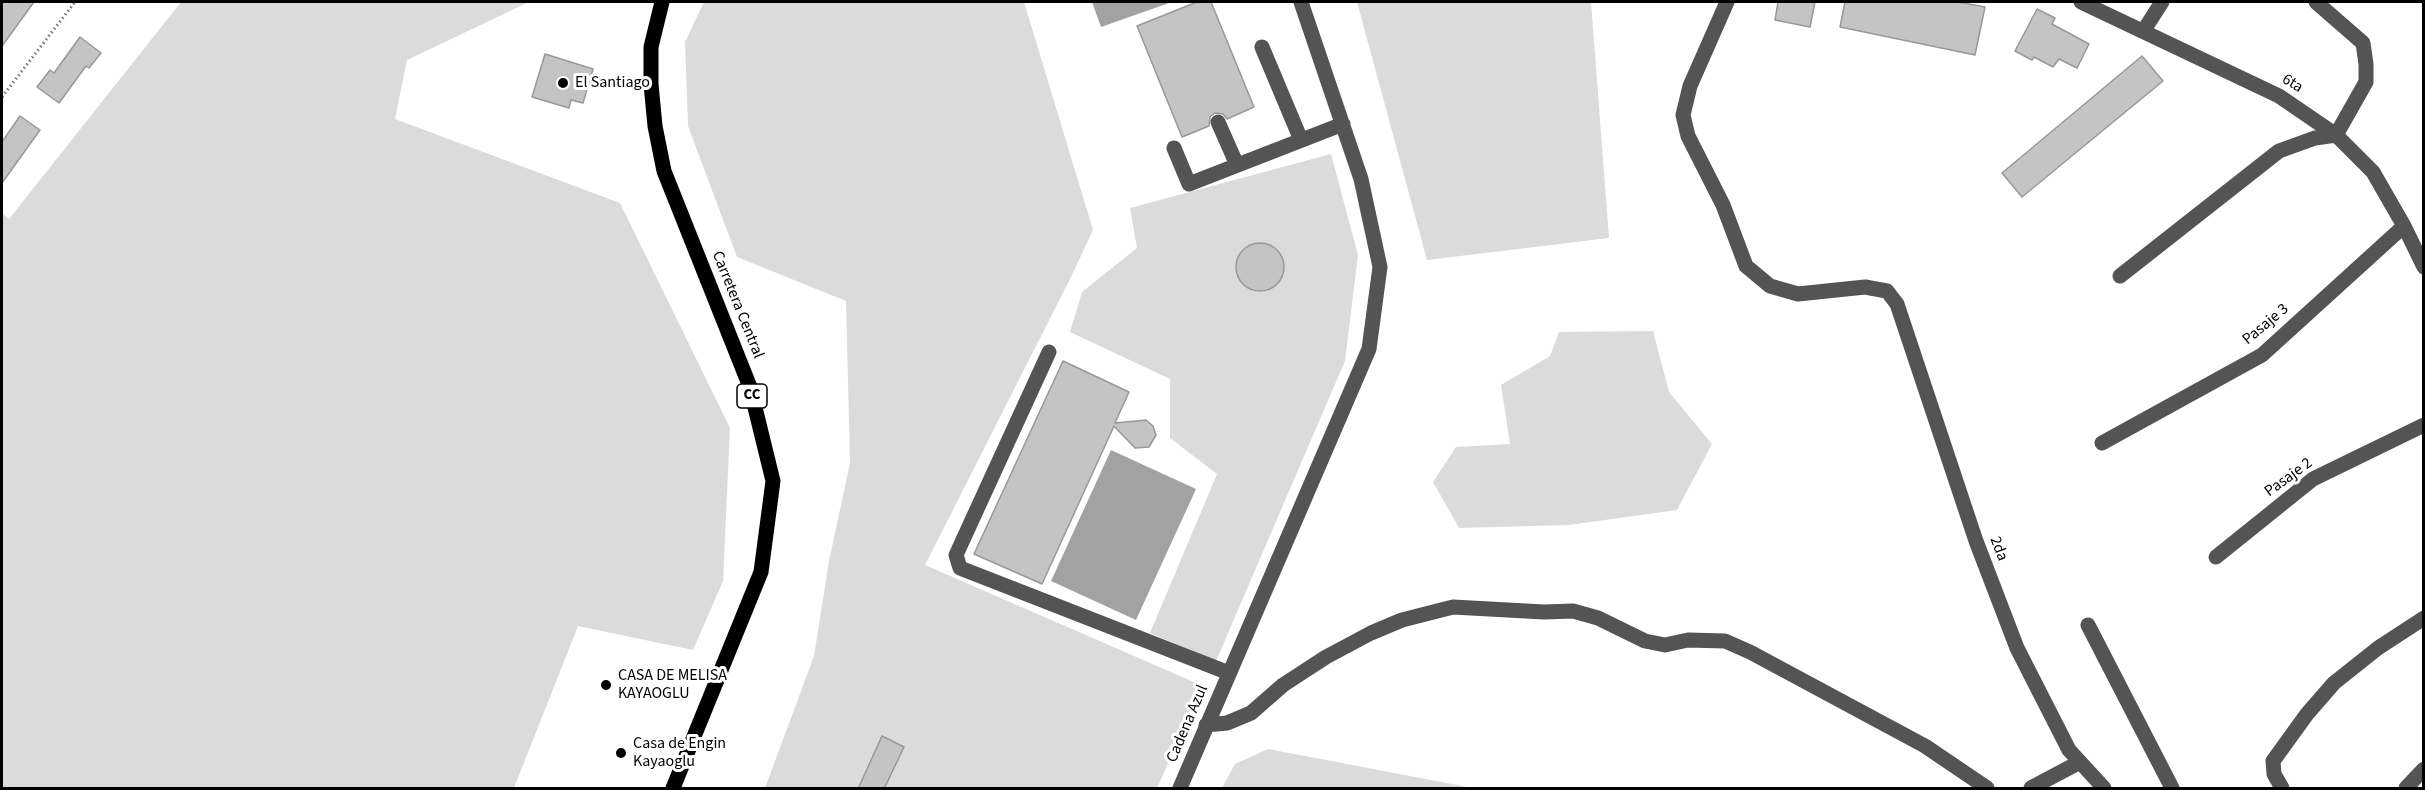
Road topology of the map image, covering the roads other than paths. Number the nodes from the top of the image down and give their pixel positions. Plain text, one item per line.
1 (662, 2) edge
2 (1301, 2) edge
3 (1727, 2) edge
4 (2081, 2) edge
5 (2162, 2) edge
6 (2316, 2) edge
7 (2144, 30) junction
8 (1262, 47) dead end
9 (1218, 122) dead end
10 (1343, 124) junction
11 (2336, 135) junction
12 (1301, 140) junction
13 (1174, 148) dead end
14 (1237, 165) junction
15 (2404, 226) junction
16 (2424, 267) edge
17 (2120, 276) dead end
18 (1049, 352) dead end
19 (2424, 425) edge
20 (2102, 443) dead end
21 (2216, 557) dead end
22 (2424, 618) edge
23 (2088, 625) dead end
24 (1229, 673) junction
25 (1206, 725) junction
26 (2080, 762) junction
27 (2424, 769) edge
28 (673, 789) edge
29 (1180, 789) edge
30 (1987, 789) edge
31 (2031, 789) edge
32 (2104, 789) edge
33 (2172, 789) edge
34 (2282, 789) edge
35 (2406, 789) edge

1 - 28 main road, Carretera Central / CC
2 - 10 street, Cadena Azul
3 - 26 street, 2da
4 - 7 street, 6ta
5 - 7 street
6 - 11 street
7 - 11 street, 6ta
8 - 12 street
9 - 14 street
10 - 12 street
10 - 24 street, Cadena Azul
11 - 15 street, 6ta
11 - 17 street
12 - 14 street
13 - 14 street
15 - 16 street, 6ta
15 - 20 street, Pasaje 3
18 - 24 street
19 - 21 street, Pasaje 2
22 - 34 street
23 - 33 street
24 - 25 street, Cadena Azul
25 - 29 street, Cadena Azul
25 - 30 street
26 - 31 street
26 - 32 street, 2da
27 - 35 street

